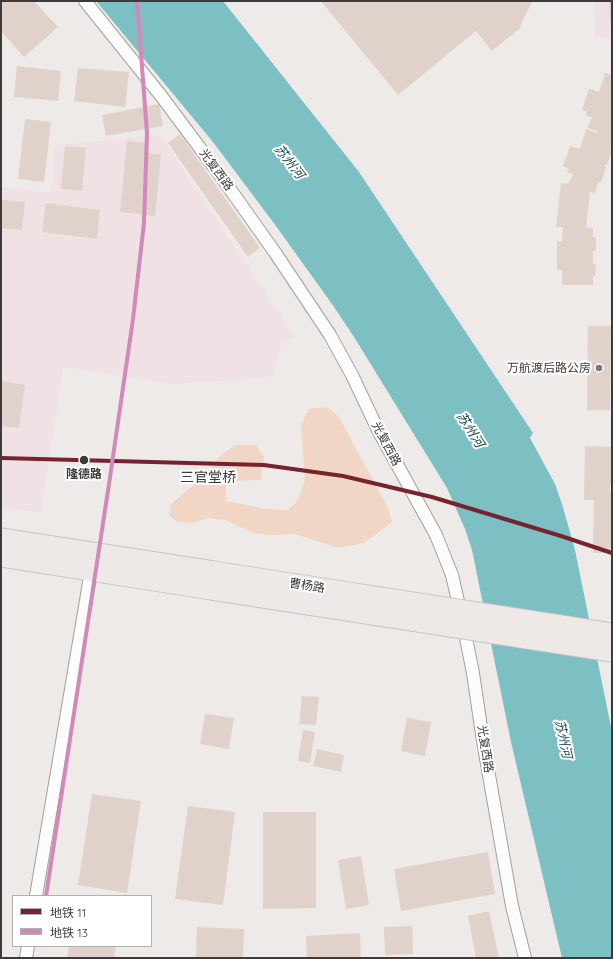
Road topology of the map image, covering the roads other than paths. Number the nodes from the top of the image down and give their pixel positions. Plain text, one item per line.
1 (85, 1) edge
2 (1, 538) edge
3 (1, 557) edge
4 (91, 571) junction
5 (612, 633) edge
6 (612, 652) edge
7 (36, 895) edge
8 (28, 947) edge
9 (26, 958) edge
10 (526, 958) edge

1 - 10 street, 光复西路
2 - 5 main road, 曹杨路, bridge
3 - 4 main road, 曹杨路
4 - 6 main road, 曹杨路, bridge
4 - 7 street
8 - 9 street

